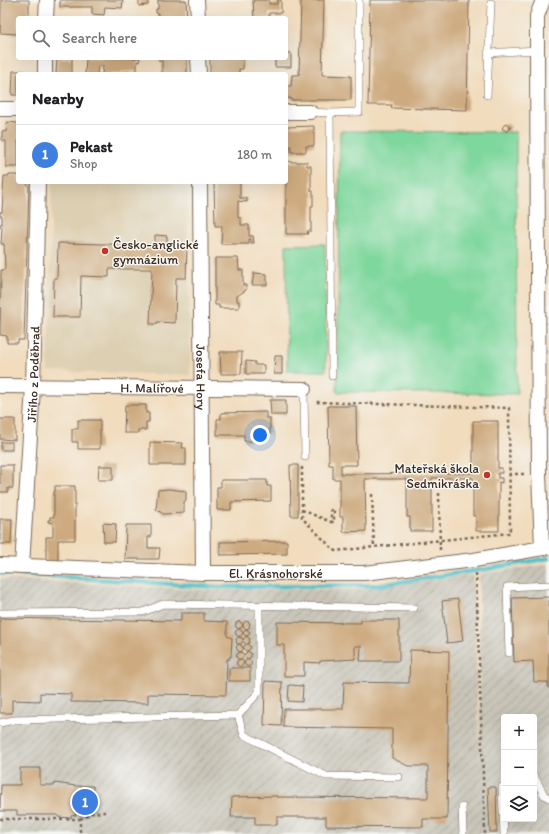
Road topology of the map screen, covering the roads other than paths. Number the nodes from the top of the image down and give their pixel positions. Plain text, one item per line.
1 (47, 0) edge
2 (197, 0) edge
3 (359, 0) edge
4 (543, 0) edge
5 (491, 3) dead end
6 (46, 16) edge
7 (198, 16) edge
8 (537, 50) junction
9 (488, 53) junction
10 (45, 60) edge
11 (198, 60) edge
12 (45, 72) edge
13 (199, 72) edge
14 (487, 94) dead end
15 (0, 108) edge
16 (16, 109) edge
17 (288, 112) edge
18 (310, 112) joint
19 (330, 113) junction
20 (544, 119) edge
21 (38, 184) edge
22 (200, 184) edge
23 (332, 376) dead end
24 (0, 386) edge
25 (33, 387) junction
26 (202, 388) junction
27 (304, 389) joint
28 (305, 457) dead end
29 (546, 547) edge
30 (0, 565) edge
31 (22, 566) junction
32 (203, 572) junction
33 (549, 585) edge
34 (259, 606) junction
35 (414, 608) dead end
36 (0, 613) edge
37 (509, 653) dead end
38 (238, 715) junction
39 (0, 722) edge
40 (399, 777) dead end
41 (537, 782) edge
42 (549, 798) edge
43 (462, 807) dead end
44 (503, 822) edge
45 (463, 834) edge
46 (504, 834) edge

1 - 6 street
2 - 7 street
3 - 19 lane
4 - 8 street
5 - 9 lane
8 - 9 lane
8 - 20 street
9 - 14 lane
10 - 12 street
11 - 13 street
15 - 16 street
17 - 18 street
18 - 19 lane
19 - 23 lane
20 - 29 street
21 - 25 street, Jiřího z Poděbrad
22 - 26 street, Josefa Hory
24 - 25 street, H. Malířové
25 - 26 street, H. Malířové
25 - 31 street, Jiřího z Poděbrad
26 - 27 street, H. Malířové
26 - 32 street, Josefa Hory
27 - 28 lane
29 - 32 street, El. Krásnohorské
30 - 31 street, El. Krásnohorské
31 - 32 street, El. Krásnohorské
33 - 37 lane
34 - 35 lane
34 - 36 lane
34 - 38 lane
38 - 39 lane
38 - 40 lane
41 - 42 lane
43 - 45 lane
44 - 46 lane

